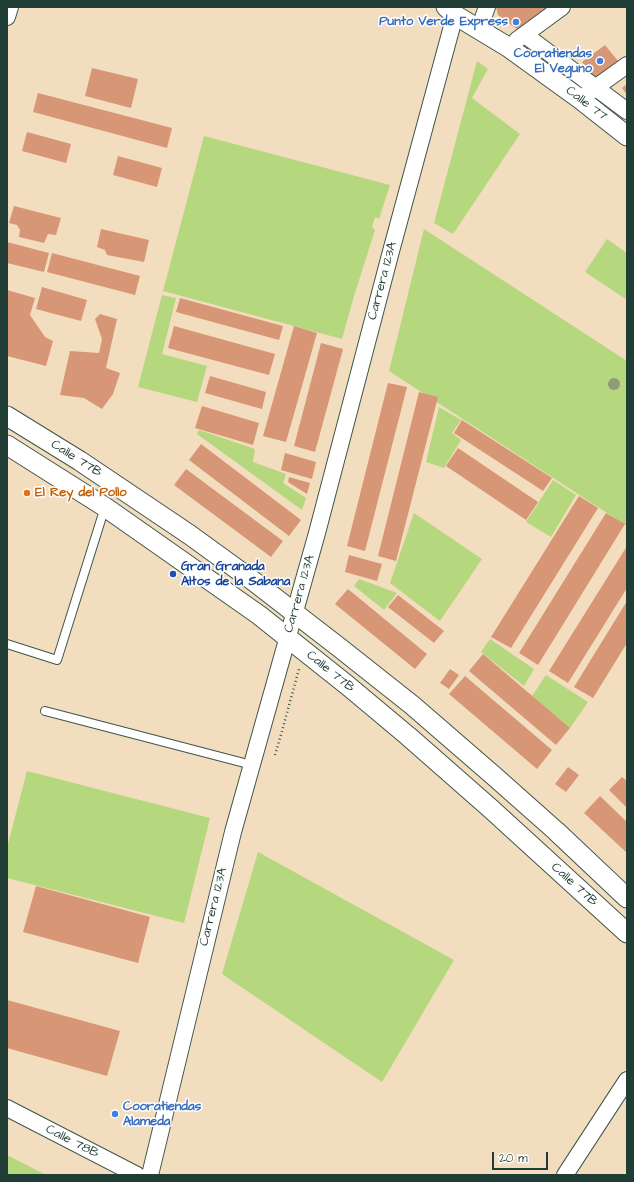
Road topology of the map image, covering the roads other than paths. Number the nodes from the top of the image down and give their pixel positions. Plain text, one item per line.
1 (10, 7) edge
2 (487, 7) edge
3 (562, 7) edge
4 (450, 11) edge
5 (7, 17) edge
6 (480, 29) junction
7 (525, 35) junction
8 (508, 47) junction
9 (627, 65) edge
10 (596, 88) junction
11 (580, 99) junction
12 (627, 111) edge
13 (627, 136) edge
14 (7, 416) edge
15 (7, 445) edge
16 (105, 507) junction
17 (295, 613) junction
18 (288, 638) junction
19 (7, 644) edge
20 (45, 711) dead end
21 (252, 765) junction
22 (627, 898) edge
23 (627, 933) edge
24 (627, 1080) edge
25 (7, 1108) edge
26 (136, 1175) edge
27 (150, 1175) edge
28 (565, 1175) edge

1 - 5 street
2 - 6 street
3 - 7 street
4 - 6 street, Calle 77
4 - 17 street, Carrera 123A
6 - 8 street, Calle 77
7 - 8 street
7 - 10 street
8 - 11 street, Calle 77
9 - 10 street
10 - 11 street
10 - 12 street
11 - 13 street, Calle 77
14 - 17 street, Calle 77B
15 - 16 street, Calle 77B
16 - 18 street, Calle 77B
16 - 19 lane
17 - 18 street, Carrera 123A
17 - 22 street, Calle 77B
18 - 21 street, Carrera 123A
18 - 23 street, Calle 77B
20 - 21 lane
21 - 27 street, Carrera 123A
24 - 28 street
25 - 26 street, Calle 78B

